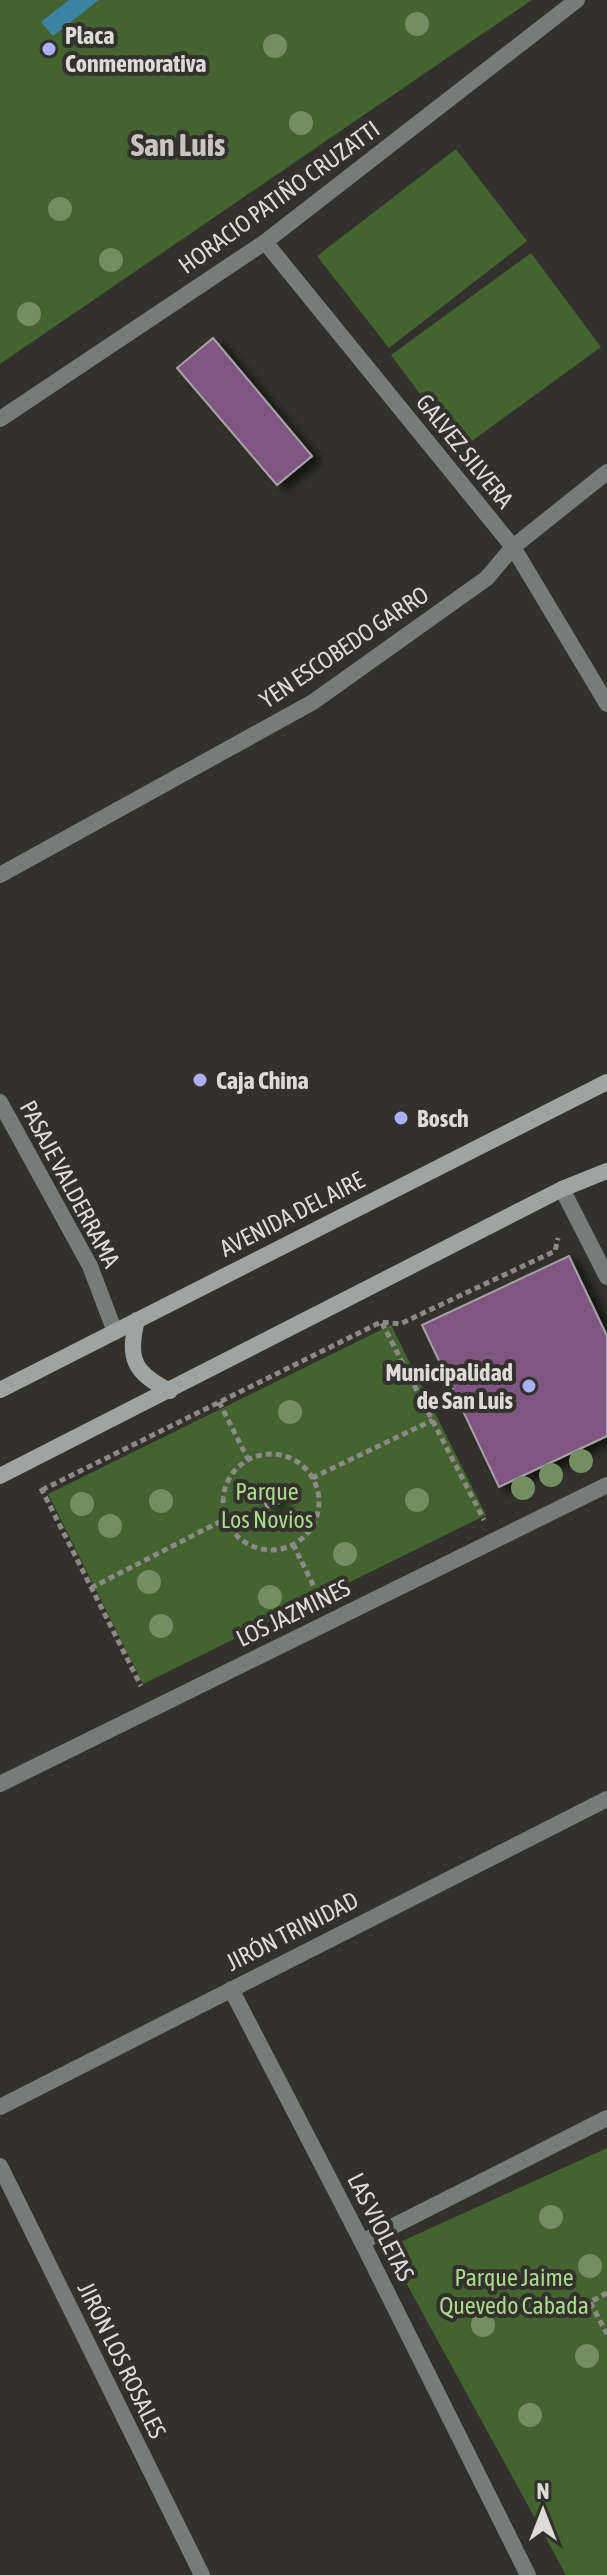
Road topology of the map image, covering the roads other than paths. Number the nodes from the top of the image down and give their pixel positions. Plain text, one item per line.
1 (577, 0) edge
2 (265, 242) junction
3 (0, 419) edge
4 (607, 472) edge
5 (513, 547) junction
6 (607, 704) edge
7 (0, 875) edge
8 (607, 1082) edge
9 (0, 1102) edge
10 (607, 1171) edge
11 (562, 1189) junction
12 (607, 1277) edge
13 (137, 1320) junction
14 (115, 1332) junction
15 (0, 1390) edge
16 (170, 1391) junction
17 (0, 1476) edge
18 (607, 1485) edge
19 (0, 1784) edge
20 (607, 1799) edge
21 (231, 1989) junction
22 (0, 2107) edge
23 (607, 2118) edge
24 (0, 2166) edge
25 (362, 2242) junction
26 (202, 2575) edge
27 (528, 2575) edge

1 - 2 street, HORACIO PATIÑO CRUZATTI
2 - 3 street, HORACIO PATIÑO CRUZATTI
2 - 5 street, GALVEZ SILVERA
4 - 5 street, YEN ESCOBEDO GARRO
5 - 6 street, GALVEZ SILVERA
5 - 7 street, YEN ESCOBEDO GARRO
8 - 13 main road, AVENIDA DEL AIRE
9 - 14 street, PASAJE VALDERRAMA
10 - 11 main road
11 - 12 street
11 - 16 main road
13 - 14 main road, AVENIDA DEL AIRE
13 - 16 main road
14 - 15 main road, AVENIDA DEL AIRE
16 - 17 main road
18 - 19 street, LOS JAZMINES
20 - 21 street, JIRÓN TRINIDAD
21 - 22 street, JIRÓN TRINIDAD
21 - 25 street, LAS VIOLETAS
23 - 25 street
24 - 26 street, JIRÓN LOS ROSALES
25 - 27 street, LAS VIOLETAS

